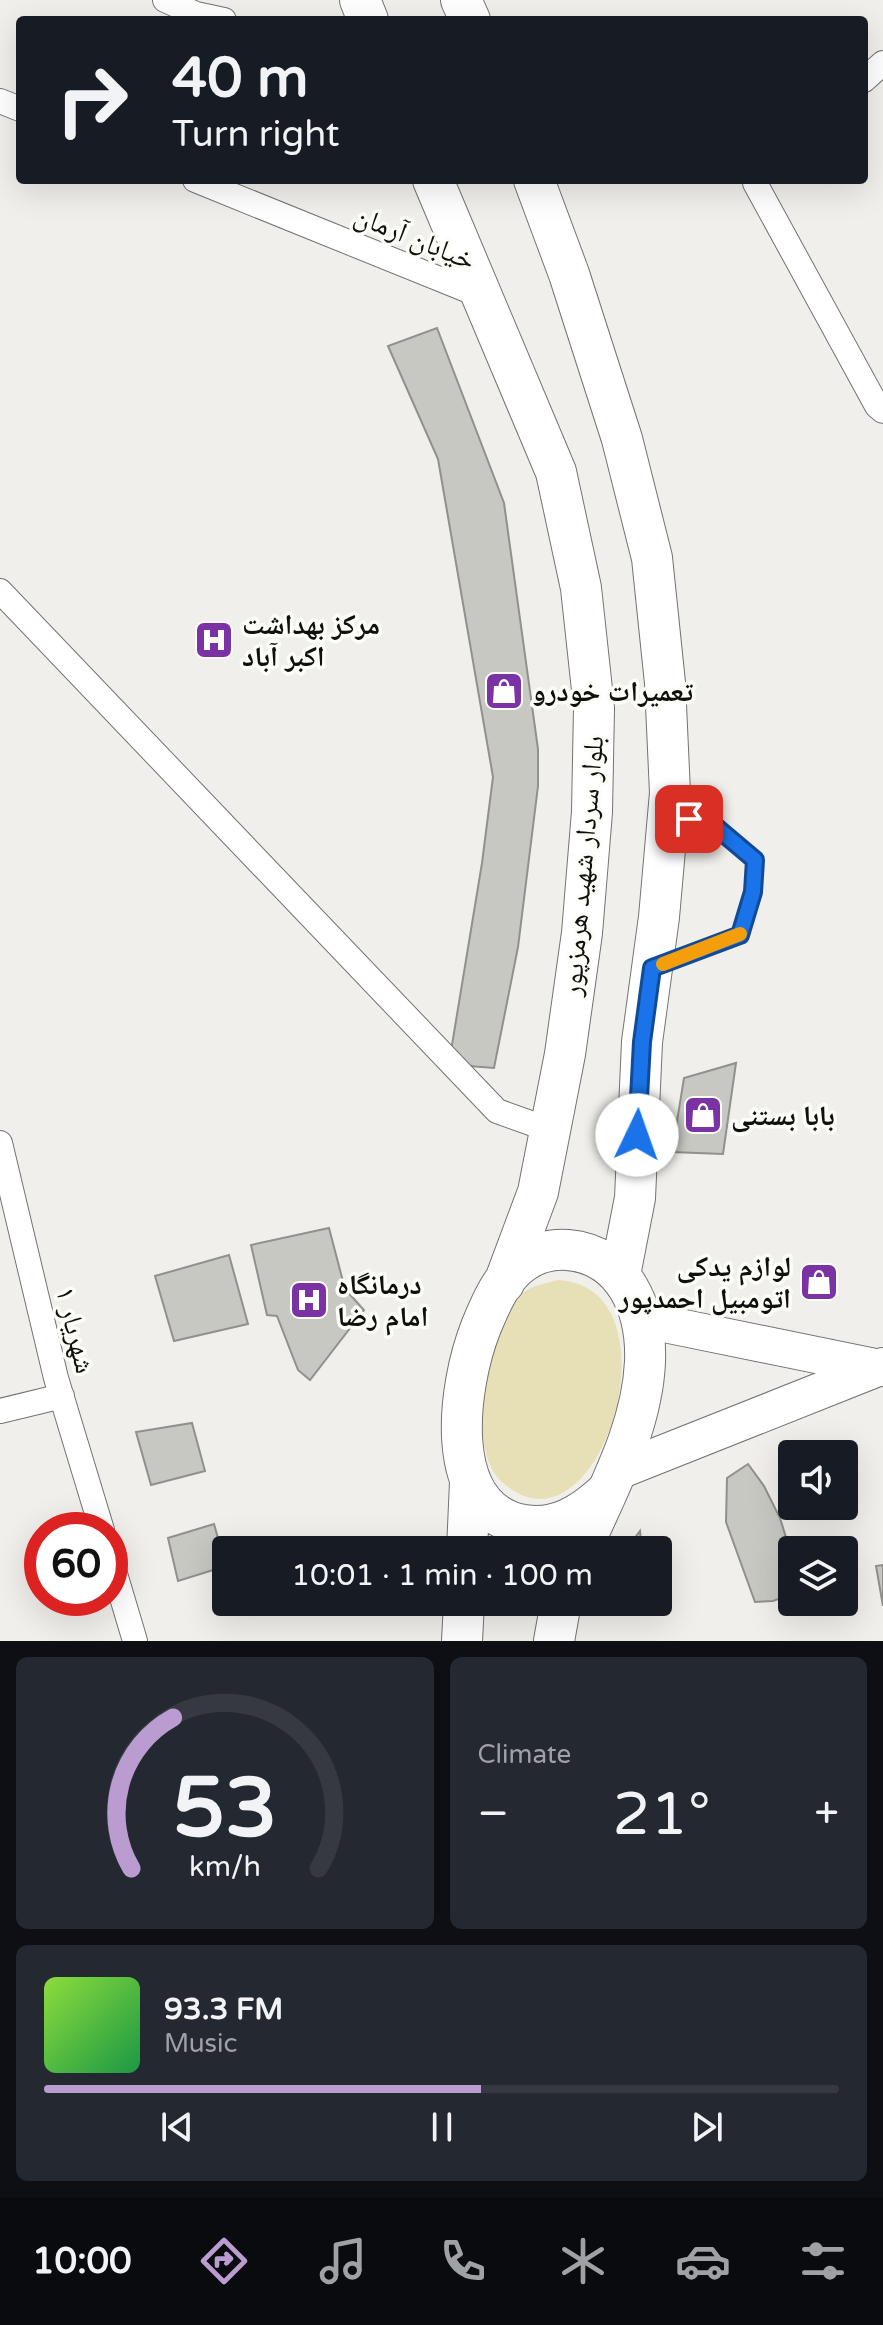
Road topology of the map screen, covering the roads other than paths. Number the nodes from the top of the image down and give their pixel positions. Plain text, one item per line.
1 (165, 0) edge
2 (205, 16) edge
3 (883, 63) edge
4 (868, 76) edge
5 (205, 184) edge
6 (435, 184) edge
7 (535, 184) edge
8 (756, 184) edge
9 (479, 295) junction
10 (883, 411) edge
11 (0, 591) edge
12 (668, 816) junction
13 (652, 968) junction
14 (550, 1130) junction
15 (0, 1143) edge
16 (620, 1275) junction
17 (504, 1283) junction
18 (640, 1319) junction
19 (882, 1367) edge
20 (62, 1396) junction
21 (0, 1411) edge
22 (470, 1482) junction
23 (610, 1483) junction
24 (97, 1512) edge
25 (468, 1536) edge
26 (587, 1536) edge
27 (128, 1616) edge
28 (463, 1616) edge
29 (558, 1616) edge
30 (135, 1641) edge
31 (462, 1641) edge
32 (554, 1641) edge

1 - 2 street
3 - 4 street
5 - 9 street, خیابان آرمان
6 - 9 main road, بلوار سردار شهید هرمزپور
7 - 12 main road
8 - 10 street
9 - 14 main road, بلوار سردار شهید هرمزپور
11 - 14 street
12 - 13 main road
12 - 13 lane
13 - 16 main road
14 - 17 main road, بلوار سردار شهید هرمزپور
15 - 20 street, شهریار ۱
16 - 17 main road
16 - 18 main road
17 - 22 main road
18 - 19 main road
18 - 23 main road
19 - 23 main road
20 - 21 street
20 - 24 street, شهریار ۱
22 - 23 main road
22 - 25 main road
23 - 26 main road
27 - 30 street
28 - 31 main road
29 - 32 main road

